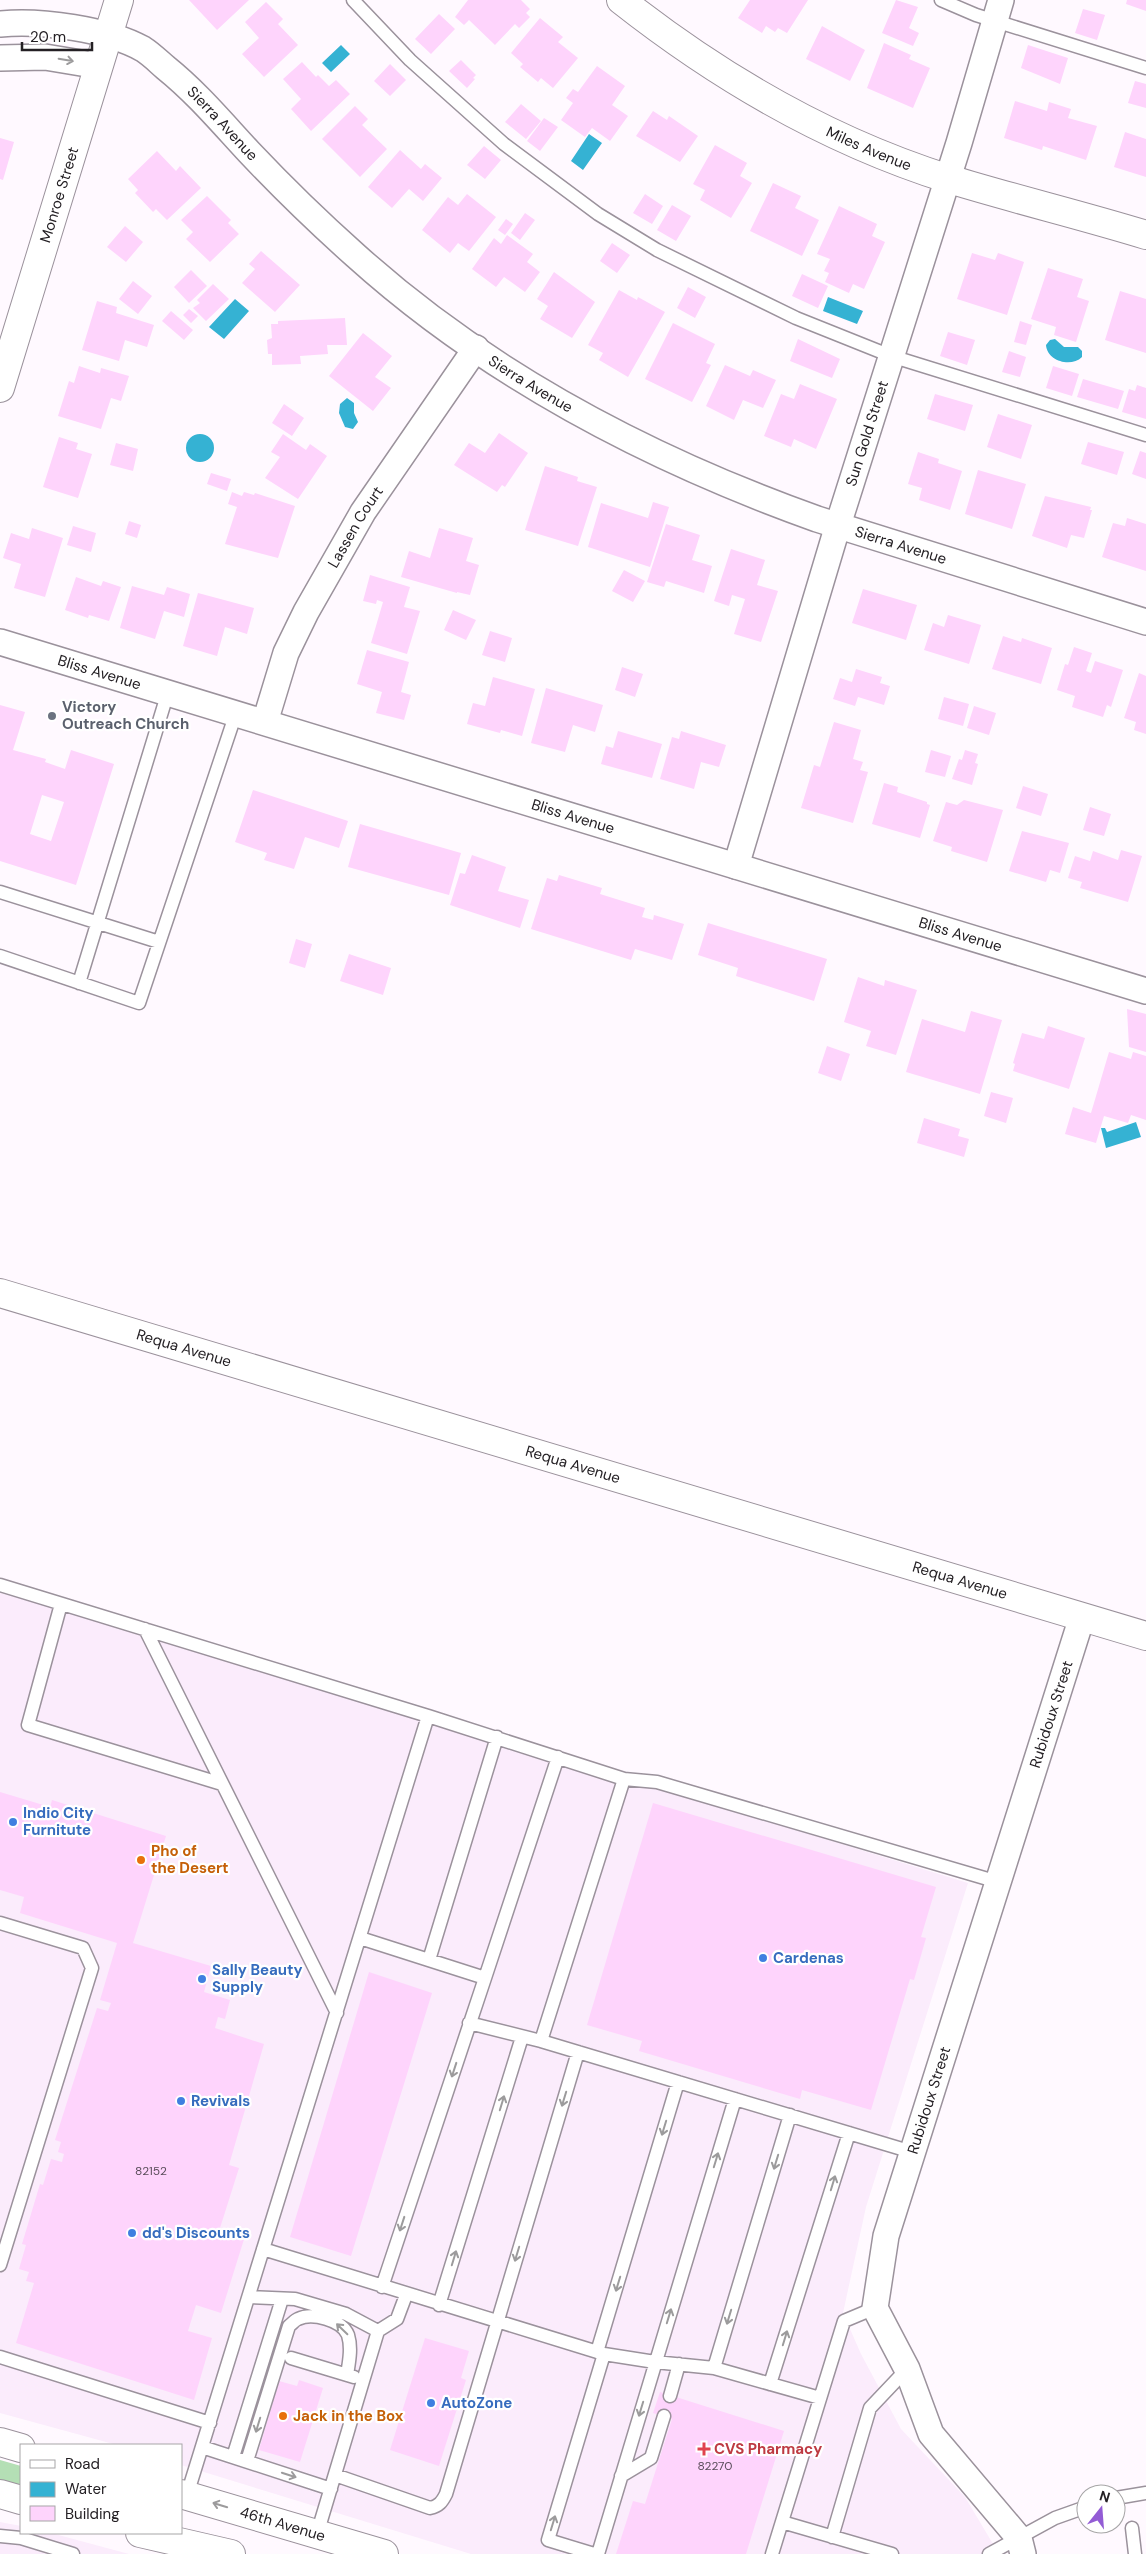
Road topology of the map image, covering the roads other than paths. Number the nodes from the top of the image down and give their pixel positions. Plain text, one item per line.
1 (119, 0) edge
2 (353, 0) edge
3 (621, 0) edge
4 (940, 0) edge
5 (997, 10) edge
6 (0, 24) edge
7 (109, 34) junction
8 (0, 58) edge
9 (99, 66) junction
10 (1146, 68) edge
11 (948, 179) junction
12 (1146, 235) edge
13 (476, 348) junction
14 (891, 356) junction
15 (0, 388) edge
16 (1146, 435) edge
17 (838, 525) junction
18 (1146, 622) edge
19 (0, 642) edge
20 (168, 692) junction
21 (236, 713) junction
22 (265, 722) junction
23 (736, 866) junction
24 (0, 892) edge
25 (98, 923) junction
26 (159, 942) junction
27 (0, 956) edge
28 (79, 983) junction
29 (1146, 991) edge
30 (0, 1293) edge
31 (0, 1585) edge
32 (62, 1604) junction
33 (1082, 1617) junction
34 (145, 1629) junction
35 (1146, 1636) edge
36 (428, 1716) junction
37 (498, 1738) junction
38 (558, 1757) junction
39 (624, 1779) junction
40 (222, 1784) junction
41 (998, 1882) junction
42 (0, 1923) edge
43 (360, 1938) junction
44 (429, 1960) junction
45 (485, 1978) junction
46 (336, 2013) junction
47 (469, 2023) junction
48 (522, 2037) junction
49 (541, 2041) junction
50 (578, 2052) junction
51 (678, 2082) junction
52 (735, 2098) junction
53 (790, 2115) junction
54 (849, 2133) junction
55 (912, 2152) junction
56 (2, 2245) edge
57 (263, 2249) junction
58 (0, 2265) edge
59 (382, 2287) junction
60 (406, 2294) junction
61 (249, 2297) junction
62 (282, 2299) junction
63 (439, 2305) junction
64 (875, 2308) junction
65 (496, 2322) junction
66 (378, 2331) junction
67 (601, 2353) junction
68 (0, 2357) edge
69 (291, 2358) dead end
70 (655, 2362) junction
71 (679, 2364) junction
72 (714, 2368) junction
73 (907, 2369) junction
74 (347, 2375) junction
75 (363, 2379) junction
76 (770, 2384) junction
77 (670, 2396) dead end
78 (820, 2398) junction
79 (664, 2416) dead end
80 (210, 2423) junction
81 (0, 2442) edge
82 (202, 2447) junction
83 (20, 2448) edge
84 (233, 2457) junction
85 (247, 2461) junction
86 (335, 2475) junction
87 (621, 2476) junction
88 (331, 2489) junction
89 (1146, 2493) edge
90 (0, 2494) edge
91 (184, 2494) edge
92 (1126, 2496) edge
93 (20, 2500) edge
94 (1076, 2510) edge
95 (782, 2522) junction
96 (1132, 2528) dead end
97 (144, 2534) edge
98 (318, 2534) junction
99 (0, 2536) edge
100 (832, 2537) junction
101 (1021, 2546) edge
102 (73, 2554) edge
103 (231, 2554) edge
104 (384, 2554) edge
105 (596, 2554) edge
106 (772, 2554) edge
107 (892, 2554) edge
108 (989, 2554) edge
109 (1135, 2554) edge

1 - 7 street, Monroe Street
2 - 14 lane
3 - 11 street, Miles Avenue
4 - 5 lane
5 - 10 lane
5 - 11 street, Sun Gold Street
6 - 7 street, Sierra Avenue
7 - 9 street, Monroe Street
7 - 13 street, Sierra Avenue
8 -> 9 street
9 - 15 street, Monroe Street
11 - 12 street, Miles Avenue
11 - 14 street, Sun Gold Street
13 - 17 street, Sierra Avenue
13 - 22 street, Lassen Court
14 - 16 lane
14 - 17 street, Sun Gold Street
17 - 18 street, Sierra Avenue
17 - 23 street, Sun Gold Street
19 - 20 street, Bliss Avenue
20 - 21 street, Bliss Avenue
20 - 25 lane
21 - 22 street, Bliss Avenue
21 - 26 lane
22 - 23 street, Bliss Avenue
23 - 29 street, Bliss Avenue
24 - 25 lane
25 - 26 lane
25 - 28 lane
26 - 28 lane
27 - 28 lane
30 - 33 street, Requa Avenue
31 - 32 lane
32 - 34 lane
32 - 40 lane
33 - 35 street, Requa Avenue
33 - 41 street, Rubidoux Street
34 - 36 lane
34 - 40 lane
36 - 37 lane
36 - 43 lane
37 - 38 lane
37 - 44 lane
38 - 39 lane
38 - 45 lane
39 - 41 lane
39 - 49 lane
40 - 46 lane
41 - 55 street, Rubidoux Street
42 - 56 lane
43 - 44 lane
43 - 46 lane
44 - 45 lane
45 - 47 lane
46 - 57 lane
47 - 48 lane
47 -> 59 lane
48 - 49 lane
63 -> 48 lane
49 - 50 lane
50 - 51 lane
50 -> 65 lane
51 - 52 lane
51 -> 67 lane
52 - 53 lane
70 -> 52 lane
53 - 54 lane
53 -> 72 lane
54 - 55 lane
76 -> 54 lane
55 - 64 street, Rubidoux Street
56 - 58 lane
57 - 59 lane
57 - 61 lane
59 - 60 lane
60 - 63 lane
60 - 66 lane
61 - 62 lane
61 - 80 lane
62 - 66 lane
62 - 84 lane
63 - 65 lane
64 - 73 street
64 - 78 lane
65 - 67 lane
65 - 86 lane
66 - 75 lane
67 - 70 lane
105 -> 67 lane
68 - 80 lane
69 - 74 lane
70 - 71 lane
70 -> 87 lane
71 - 72 lane
71 - 77 lane
72 - 76 lane
73 - 100 lane
73 - 101 street
74 - 75 lane
74 -> 85 lane
75 - 86 lane
76 - 78 lane
78 - 95 lane
79 - 87 lane
80 - 82 lane
81 - 83 street
82 - 84 lane
82 - 91 lane
84 - 85 lane
85 -> 88 lane
86 - 88 lane
87 - 105 lane
88 - 98 lane
89 - 92 lane
90 - 93 street
98 -> 91 street, 46th Avenue
94 - 101 lane
95 - 100 lane
95 - 106 lane
96 - 109 lane
97 - 103 street
98 - 104 street, 46th Avenue
99 - 102 lane
100 - 107 lane
101 - 108 lane

